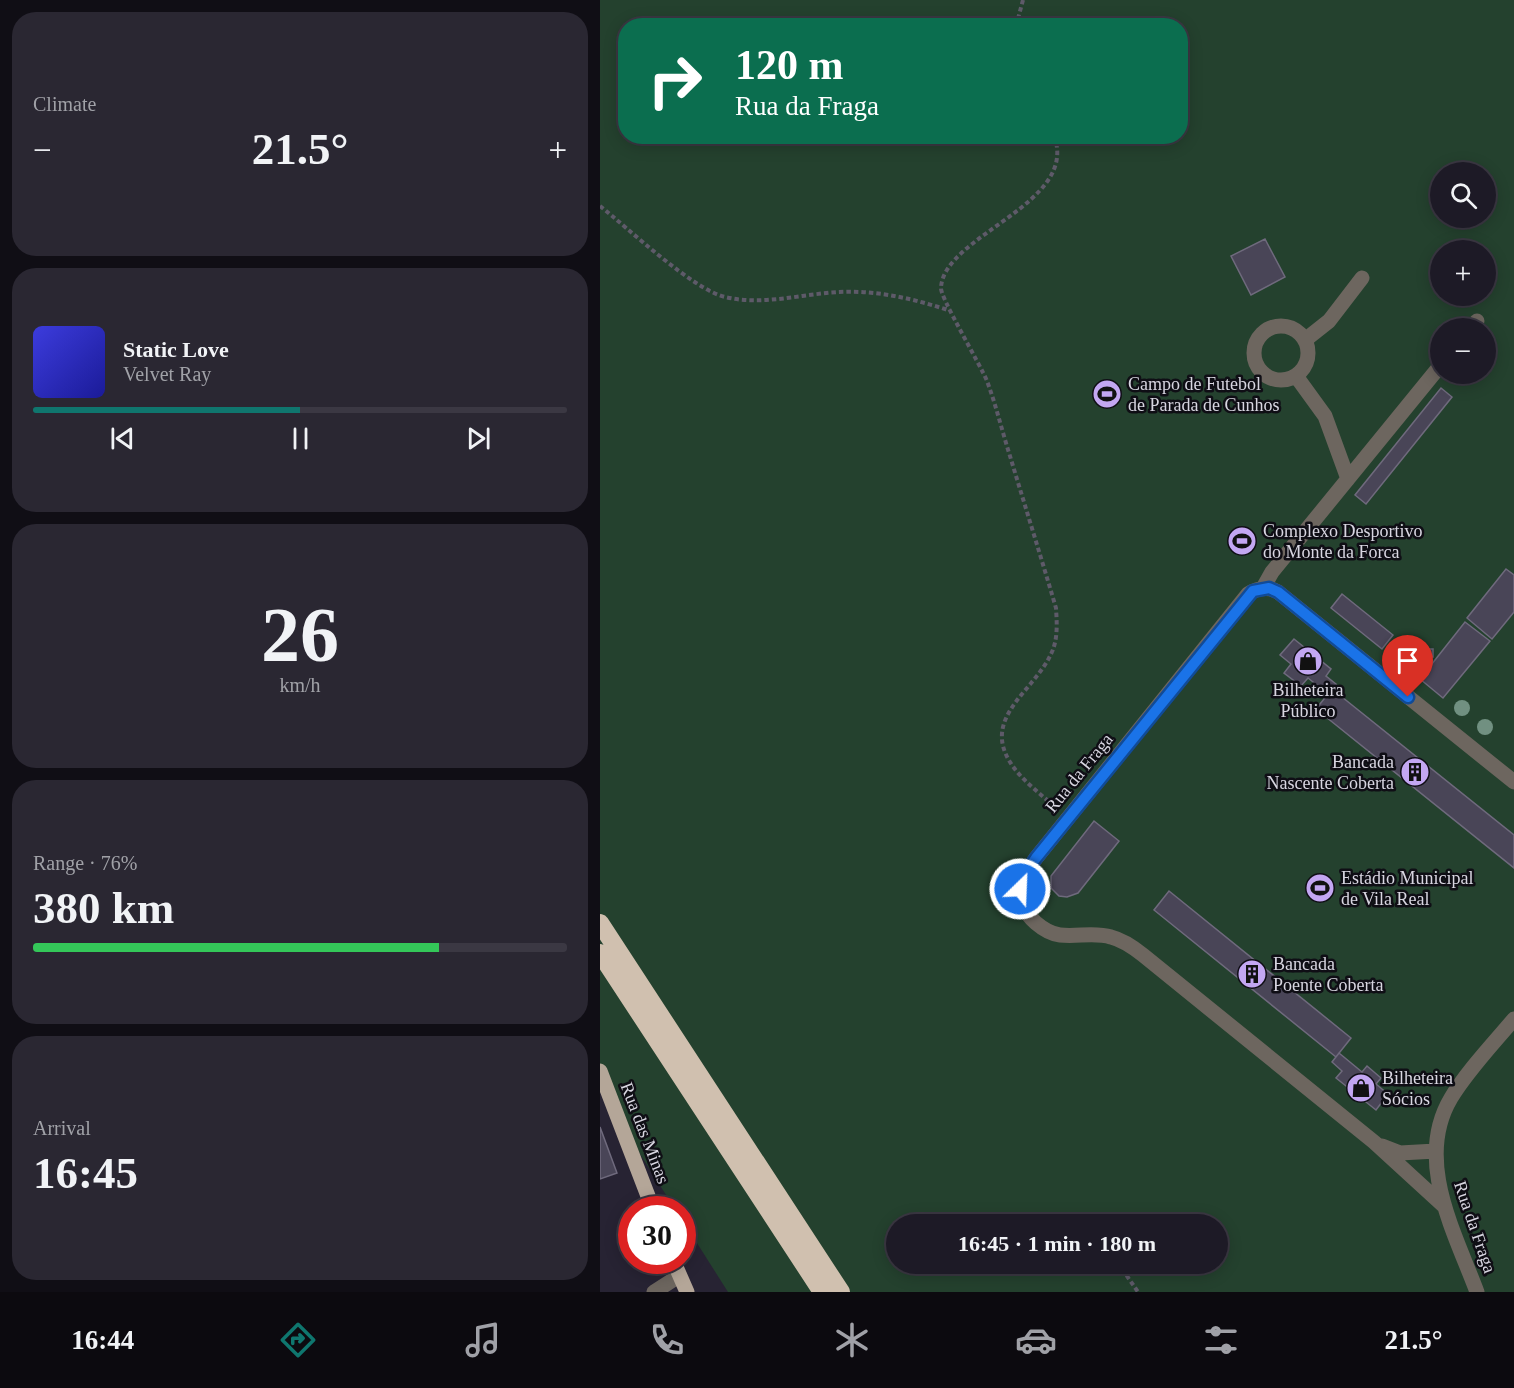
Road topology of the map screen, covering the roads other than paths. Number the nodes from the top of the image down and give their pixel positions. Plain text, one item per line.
1 (1362, 278) dead end
2 (1305, 340) junction
3 (1296, 376) junction
4 (1430, 378) edge
5 (1348, 479) junction
6 (1263, 588) junction
7 (1514, 782) edge
8 (600, 923) edge
9 (600, 953) edge
10 (1514, 1019) edge
11 (600, 1071) edge
12 (1374, 1142) junction
13 (1437, 1150) junction
14 (648, 1196) edge
15 (1445, 1208) junction
16 (679, 1276) joint
17 (654, 1292) edge
18 (687, 1292) edge
19 (822, 1292) edge
20 (841, 1292) edge
21 (1477, 1292) edge

1 - 2 street
2 - 3 street
2 - 3 street
3 - 5 street
4 - 5 street
5 - 6 street
6 - 7 street
6 - 12 street, Rua da Fraga
8 - 20 highway
9 - 19 highway
10 - 13 street, Rua da Fraga
11 - 14 main road, Rua das Minas
12 - 13 street
12 - 15 street
13 - 15 street, Rua da Fraga
15 - 21 street, Rua da Fraga
16 - 17 street
16 - 18 main road

